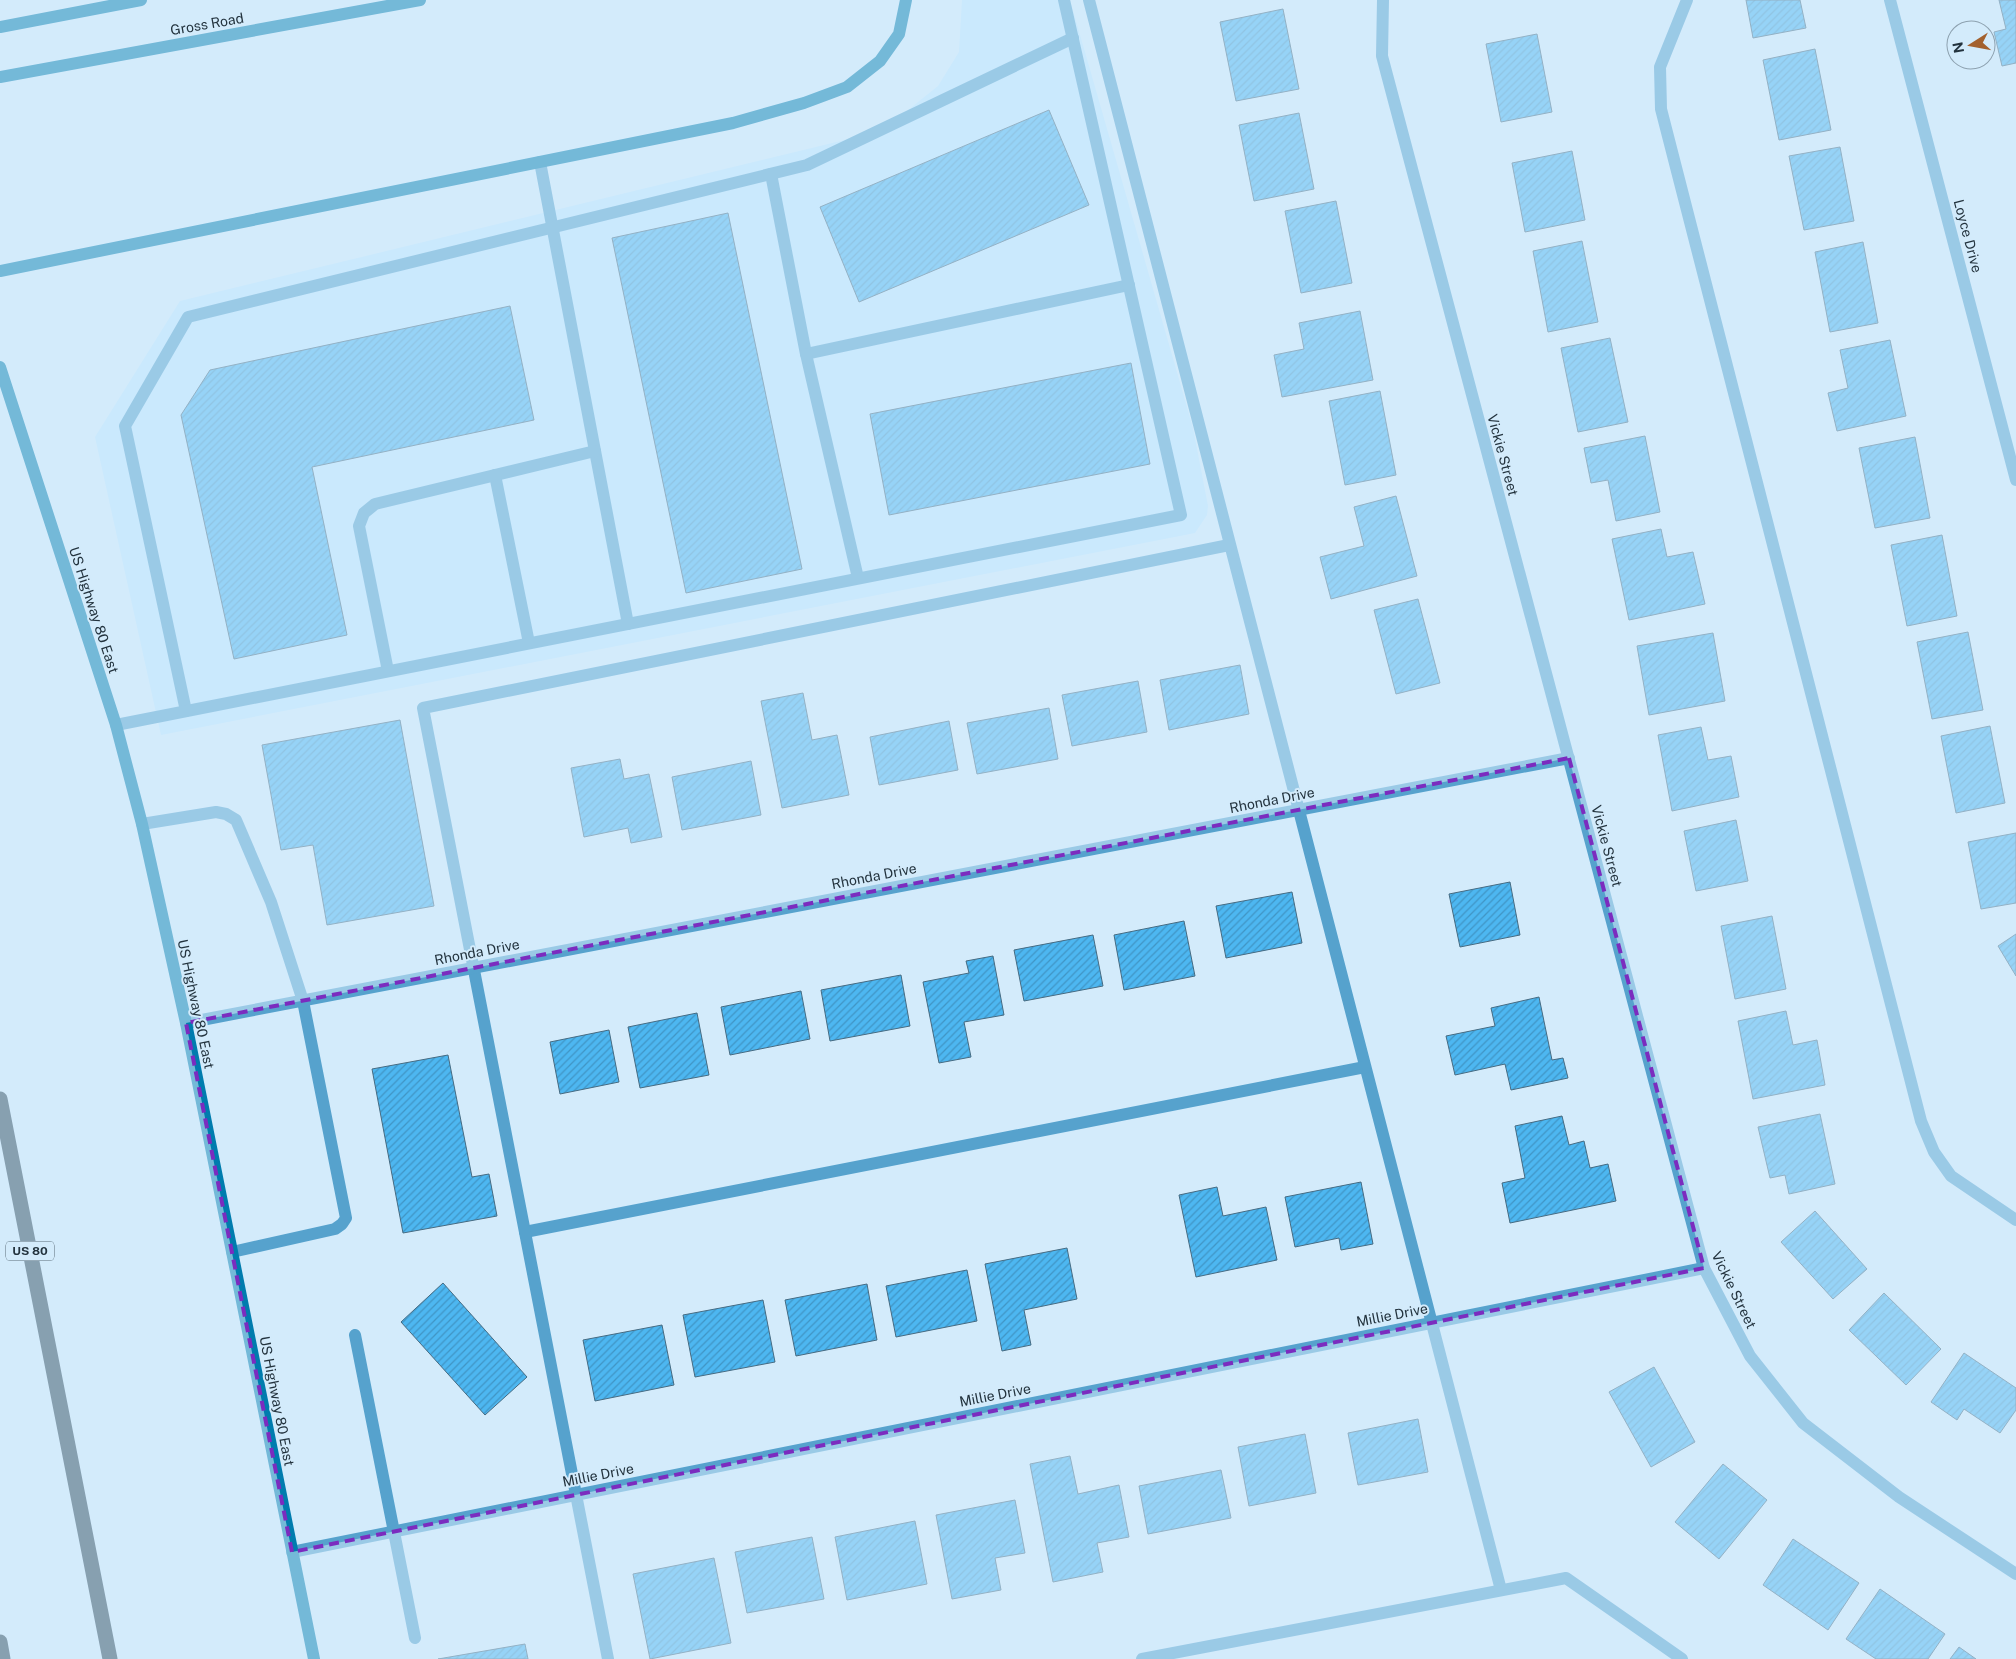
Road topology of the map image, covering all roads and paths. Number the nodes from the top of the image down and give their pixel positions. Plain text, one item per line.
1 (142, 0) edge
2 (420, 0) edge
3 (906, 0) edge
4 (1064, 0) edge
5 (1089, 0) edge
6 (1383, 0) edge
7 (1687, 0) edge
8 (1890, 0) edge
9 (0, 27) edge
10 (1073, 38) junction
11 (2, 77) edge
12 (540, 162) junction
13 (772, 174) junction
14 (551, 228) junction
15 (0, 271) edge
16 (1129, 285) junction
17 (806, 354) junction
18 (0, 367) edge
19 (594, 451) junction
20 (495, 475) junction
21 (2016, 480) edge
22 (1229, 545) junction
23 (858, 578) junction
24 (628, 624) junction
25 (529, 644) junction
26 (388, 672) junction
27 (186, 711) junction
28 (116, 725) junction
29 (1568, 758) junction
30 (1298, 810) junction
31 (142, 824) junction
32 (474, 968) junction
33 (303, 1001) junction
34 (186, 1023) junction
35 (1365, 1067) junction
36 (0, 1098) edge
37 (2016, 1220) edge
38 (525, 1232) junction
39 (232, 1252) junction
40 (1704, 1268) junction
41 (1432, 1322) junction
42 (355, 1335) dead end
43 (576, 1495) junction
44 (394, 1532) junction
45 (292, 1552) junction
46 (2016, 1574) edge
47 (1501, 1590) junction
48 (415, 1638) dead end
49 (0, 1642) edge
50 (3, 1659) edge
51 (110, 1659) edge
52 (314, 1659) edge
53 (608, 1659) edge
54 (1142, 1659) edge
55 (1682, 1659) edge

1 - 9 main road
2 - 11 main road, Gross Road
3 - 12 main road
4 - 10 street
5 - 22 street
6 - 29 street, Vickie Street
7 - 37 street
8 - 21 street, Loyce Drive
10 - 13 street
10 - 16 street
12 - 14 street
12 - 15 main road
13 - 14 street
13 - 17 street
14 - 19 street
14 - 27 street
16 - 17 street
16 - 23 street
17 - 23 street
18 - 28 main road, US Highway 80 East
19 - 20 street
19 - 24 street
20 - 25 street
20 - 26 street
22 - 30 street
22 - 32 street
23 - 24 street
24 - 25 street
25 - 26 street
26 - 27 street
27 - 28 street
28 - 31 main road, US Highway 80 East
29 - 30 street, Rhonda Drive
29 - 40 street, Vickie Street
30 - 32 street, Rhonda Drive
30 - 35 street
31 - 33 street
31 - 34 main road, US Highway 80 East
32 - 33 street, Rhonda Drive
32 - 38 street
33 - 34 street, Rhonda Drive
33 - 39 street
34 - 39 main road, US Highway 80 East
35 - 38 street
35 - 41 street
36 - 51 highway, US 80
38 - 43 street
39 - 45 main road, US Highway 80 East
40 - 41 street, Millie Drive
40 - 46 street, Vickie Street
41 - 43 street, Millie Drive
41 - 47 street
42 - 44 street
43 - 44 street, Millie Drive
43 - 53 street
44 - 45 street, Millie Drive
44 - 48 street
45 - 52 main road, US Highway 80 East
47 - 54 street
47 - 55 street
49 - 50 highway

